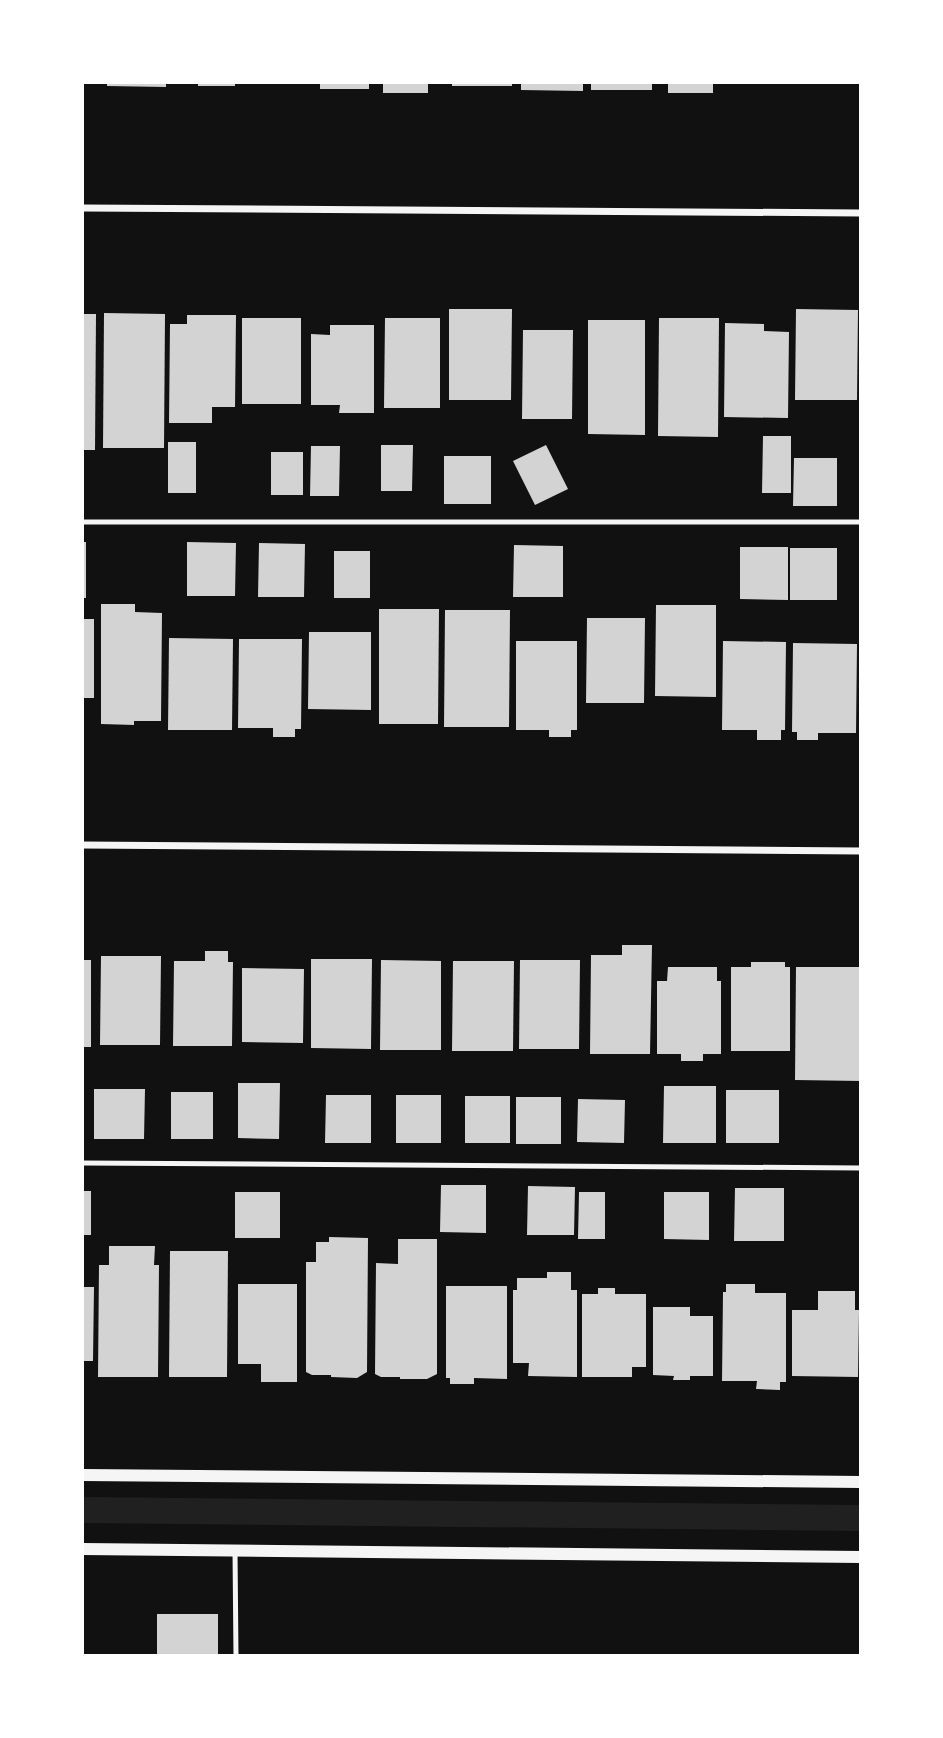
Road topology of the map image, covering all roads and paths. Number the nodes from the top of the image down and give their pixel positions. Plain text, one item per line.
1 (82, 208) edge
2 (861, 213) edge
3 (82, 522) edge
4 (861, 522) edge
5 (82, 845) edge
6 (861, 852) edge
7 (82, 1163) edge
8 (861, 1168) edge
9 (82, 1475) edge
10 (861, 1482) edge
11 (82, 1549) edge
12 (235, 1551) junction
13 (861, 1557) edge
14 (236, 1656) edge

1 - 2 street
3 - 4 lane
5 - 6 street
7 - 8 lane
9 - 10 street
11 - 12 street
12 - 13 street
12 - 14 lane

